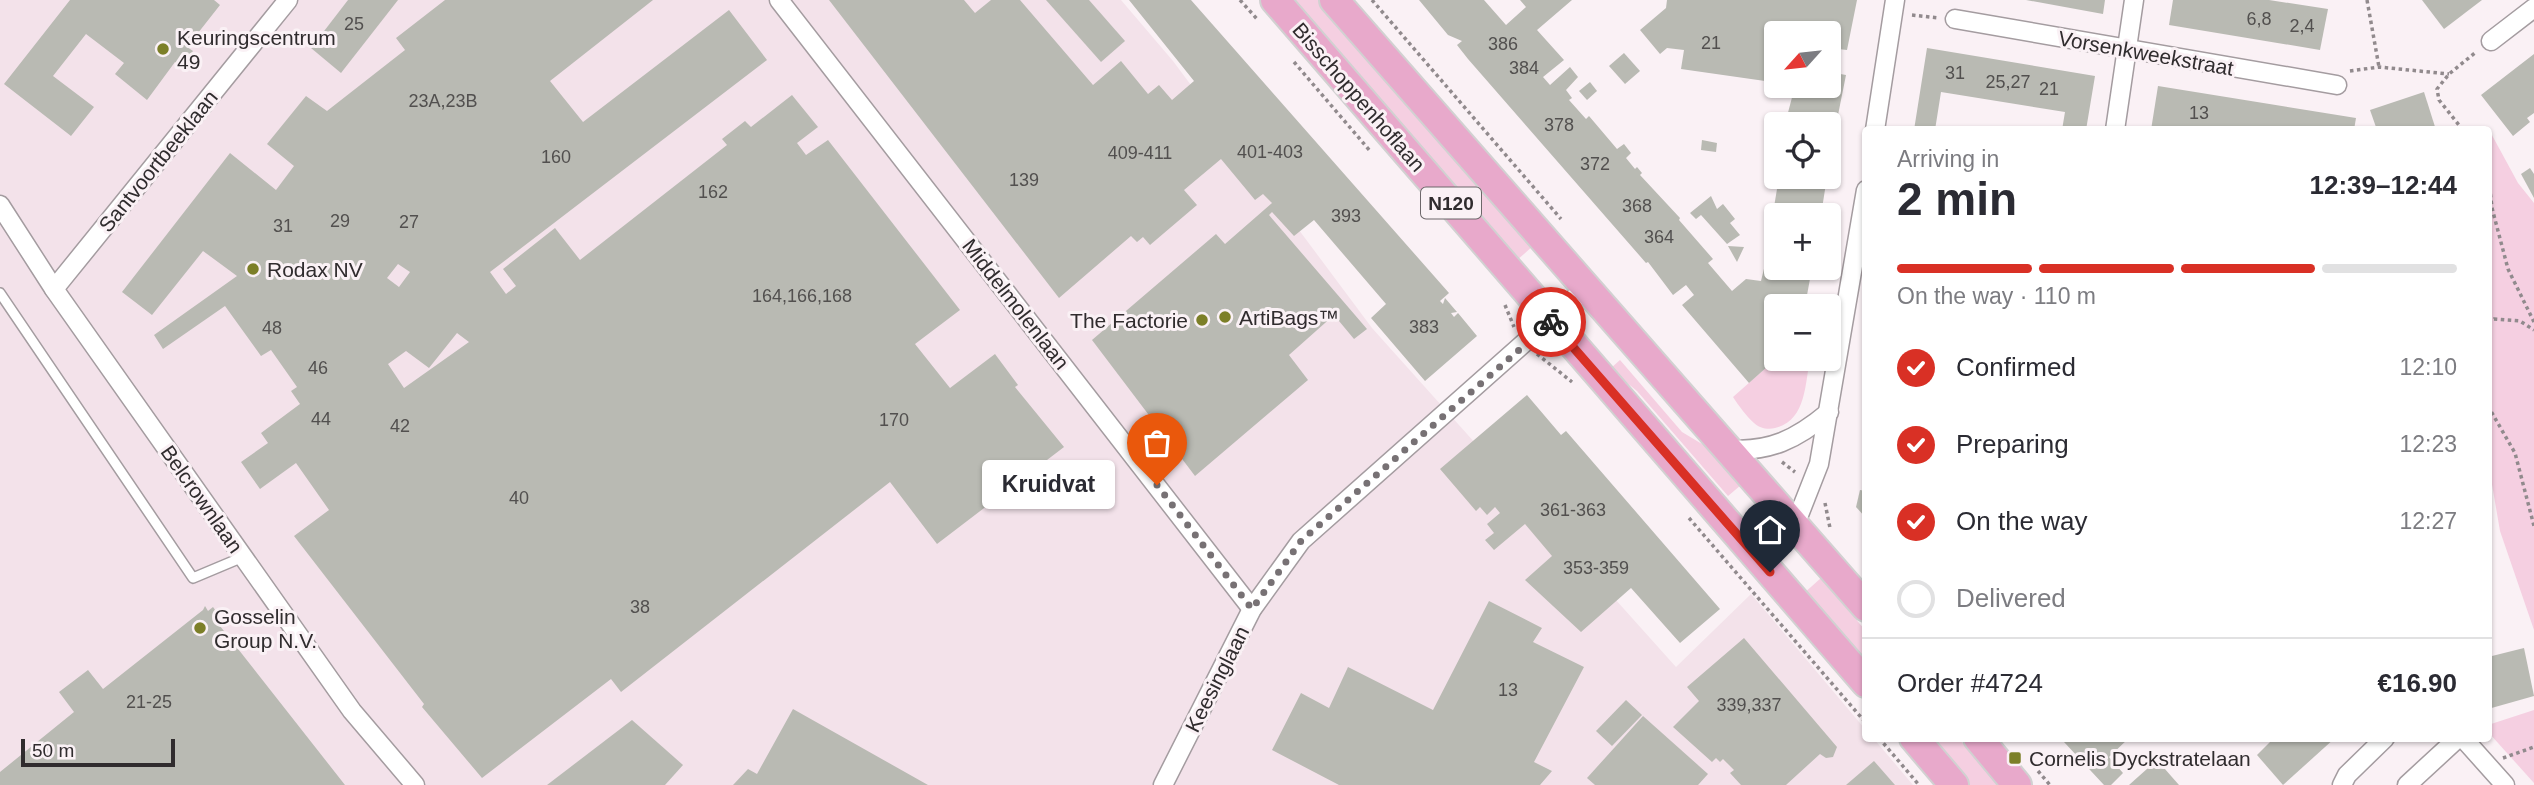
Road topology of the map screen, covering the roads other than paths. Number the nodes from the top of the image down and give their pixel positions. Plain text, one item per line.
1 (288, 0) edge
2 (779, 0) edge
3 (1335, 0) edge
4 (2134, 0) edge
5 (1894, 7) edge
6 (2534, 8) edge
7 (1266, 10) edge
8 (1955, 19) road end
9 (2491, 41) road end
10 (2126, 50) junction
11 (2337, 85) road end
12 (1876, 126) edge
13 (2116, 126) edge
14 (0, 205) edge
15 (1862, 214) edge
16 (1587, 287) junction
17 (54, 289) junction
18 (0, 293) edge
19 (1553, 321) junction
20 (1829, 412) junction
21 (1727, 449) junction
22 (1795, 525) junction
23 (243, 556) junction
24 (1757, 557) junction
25 (1862, 602) edge
26 (1252, 609) junction
27 (1862, 678) edge
28 (1917, 742) edge
29 (1981, 742) edge
30 (2381, 742) edge
31 (2456, 742) edge
32 (2465, 742) edge
33 (415, 785) edge
34 (1163, 785) edge
35 (1954, 785) edge
36 (2017, 785) edge
37 (2342, 785) edge
38 (2407, 785) edge
39 (2505, 785) edge

1 - 17 street, Santvoortbeeklaan
2 - 26 street, Middelmolenlaan
3 - 16 main road, N120
4 - 10 street
5 - 12 street
6 - 9 street
7 - 19 main road, Bisschoppenhoflaan / N120
8 - 10 street, Vorsenkweekstraat
10 - 11 street, Vorsenkweekstraat
10 - 13 street
14 - 17 street, Belcrownlaan
15 - 20 street
16 - 19 street
16 - 21 main road, N120
17 - 23 street, Belcrownlaan
18 - 23 lane
19 - 24 main road, Bisschoppenhoflaan / N120
19 - 26 street, Keesinglaan
20 - 21 street
20 - 22 street
21 - 22 main road, N120
22 - 24 street
22 - 25 main road, N120
23 - 33 street, Belcrownlaan
24 - 27 main road, Bisschoppenhoflaan / N120
26 - 34 street, Keesinglaan
28 - 35 main road
29 - 36 main road
30 - 37 street
31 - 38 street
32 - 39 street

